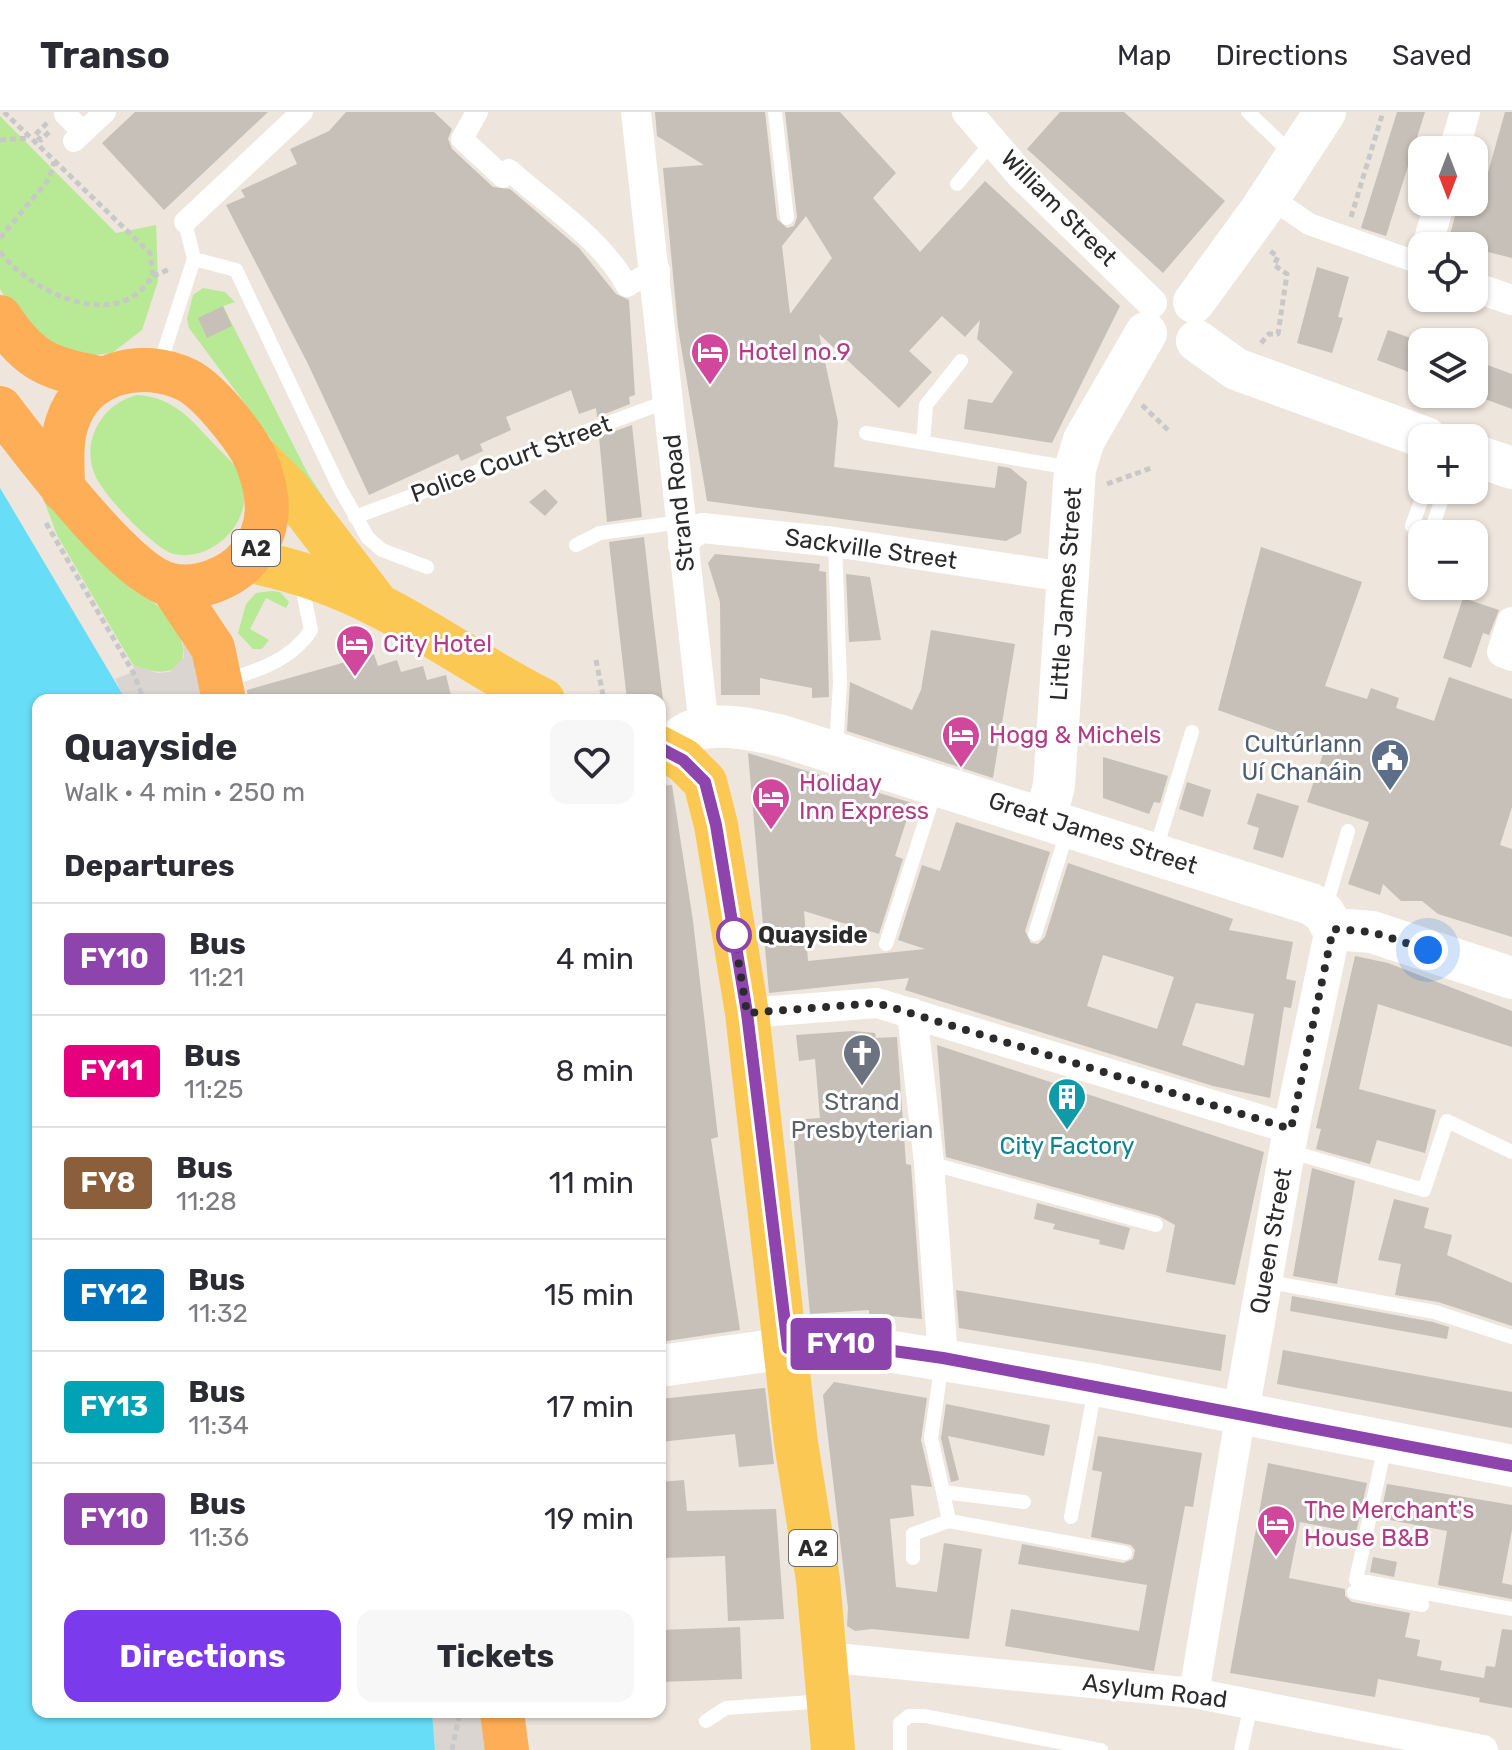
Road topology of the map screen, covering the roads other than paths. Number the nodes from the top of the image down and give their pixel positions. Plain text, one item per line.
1 (105, 112) edge
2 (302, 112) edge
3 (477, 112) edge
4 (636, 112) edge
5 (651, 112) edge
6 (775, 112) edge
7 (967, 112) edge
8 (1248, 112) edge
9 (1325, 112) edge
10 (1465, 112) edge
11 (65, 114) edge
12 (1458, 136) edge
13 (993, 141) junction
14 (1296, 158) junction
15 (957, 184) dead end
16 (1270, 197) junction
17 (787, 218) dead end
18 (185, 222) joint
19 (194, 259) junction
20 (1408, 259) edge
21 (652, 277) junction
22 (1488, 292) edge
23 (1512, 300) edge
24 (0, 317) edge
25 (1170, 326) junction
26 (961, 361) dead end
27 (158, 371) junction
28 (103, 379) junction
29 (668, 401) junction
30 (0, 408) edge
31 (1408, 431) edge
32 (866, 433) dead end
33 (923, 443) junction
34 (254, 454) junction
35 (1488, 460) edge
36 (1512, 468) edge
37 (1075, 475) junction
38 (53, 503) junction
39 (355, 517) junction
40 (682, 534) junction
41 (835, 542) junction
42 (576, 545) dead end
43 (239, 567) junction
44 (427, 567) dead end
45 (300, 575) junction
46 (1065, 577) junction
47 (171, 585) junction
48 (377, 604) junction
49 (1512, 622) edge
50 (1512, 656) edge
51 (219, 677) edge
52 (525, 694) edge
53 (704, 728) junction
54 (756, 730) junction
55 (1192, 732) dead end
56 (666, 746) edge
57 (666, 750) edge
58 (836, 752) junction
59 (705, 782) junction
60 (938, 784) junction
61 (1057, 821) junction
62 (1348, 831) dead end
63 (1155, 852) junction
64 (1328, 921) junction
65 (1035, 934) dead end
66 (886, 944) dead end
67 (1512, 978) edge
68 (747, 1013) junction
69 (912, 1013) junction
70 (1289, 1140) junction
71 (1512, 1152) edge
72 (929, 1163) junction
73 (1156, 1225) dead end
74 (1264, 1281) junction
75 (1512, 1337) edge
76 (788, 1348) junction
77 (943, 1358) junction
78 (666, 1365) edge
79 (1096, 1385) junction
80 (1241, 1412) junction
81 (1386, 1441) junction
82 (1512, 1466) edge
83 (943, 1492) junction
84 (1024, 1502) dead end
85 (1071, 1517) dead end
86 (949, 1521) junction
87 (1125, 1553) dead end
88 (913, 1558) dead end
89 (1354, 1593) junction
90 (1422, 1605) dead end
91 (1512, 1609) edge
92 (825, 1657) junction
93 (1194, 1693) junction
94 (829, 1701) junction
95 (1251, 1705) junction
96 (503, 1718) edge
97 (706, 1721) dead end
98 (507, 1750) edge
99 (833, 1750) edge
100 (900, 1750) edge
101 (1101, 1750) edge
102 (1241, 1750) edge
103 (1483, 1750) edge

1 - 11 street
2 - 18 street
3 - 21 street
4 - 21 street, Strand Road
5 - 21 street
6 - 17 lane
7 - 13 street, William Street
8 - 14 lane
9 - 14 main road, Little James Street
10 - 12 street
13 - 15 lane
13 - 25 street, William Street
14 - 16 main road, Little James Street
16 - 20 street
16 - 25 main road, Little James Street
18 - 19 lane
19 - 27 lane
19 - 39 lane
21 - 29 street, Strand Road
22 - 23 street
24 - 28 highway, A2
25 - 31 main road, William Street
25 - 37 main road, Little James Street
26 - 33 lane
27 - 28 highway, A2
27 - 34 highway, A2
28 - 38 highway
29 - 39 lane, Police Court Street
29 - 40 street, Strand Road
30 - 38 highway
32 - 33 lane
33 - 37 lane
34 - 43 highway, A2
34 - 48 main road, A2
35 - 36 main road
37 - 46 main road, Little James Street
38 - 47 highway
39 - 44 lane
40 - 41 street, Sackville Street
40 - 42 lane
40 - 53 street, Strand Road
41 - 46 street, Sackville Street
41 - 58 lane
43 - 45 main road, A2
43 - 47 highway, A2
43 - 51 highway, A2
45 - 48 main road, A2
45 - 51 lane
46 - 61 main road, Little James Street
47 - 51 highway
48 - 52 main road, A2
49 - 50 street
53 - 54 main road, Great James Street
53 - 56 main road, Great James Street
54 - 58 main road, Great James Street
54 - 59 main road
55 - 63 lane
57 - 59 main road
58 - 60 main road, Great James Street
59 - 68 main road, A2
60 - 61 main road, Great James Street
60 - 66 lane
61 - 63 main road, Great James Street
61 - 65 lane
62 - 64 lane
63 - 64 main road, Great James Street
64 - 67 main road, Great James Street
64 - 70 street, Queen Street
68 - 69 street
68 - 76 main road, A2
69 - 70 street
69 - 72 street
70 - 71 lane
70 - 74 street, Queen Street
72 - 73 lane
72 - 77 street
74 - 75 lane
74 - 80 street, Queen Street
76 - 77 main road
76 - 78 main road
76 - 92 main road, A2
77 - 79 main road
77 - 83 lane
79 - 80 main road
79 - 85 lane
80 - 81 main road
80 - 93 street
81 - 82 main road
81 - 89 lane
83 - 84 lane
83 - 86 lane
86 - 87 lane
86 - 88 lane
89 - 90 lane
89 - 91 lane
92 - 93 street, Asylum Road
92 - 94 main road, A2
93 - 95 street, Asylum Road
94 - 97 lane
94 - 99 main road, A2
95 - 102 lane
95 - 103 street, Asylum Road
96 - 98 highway
100 - 101 lane

